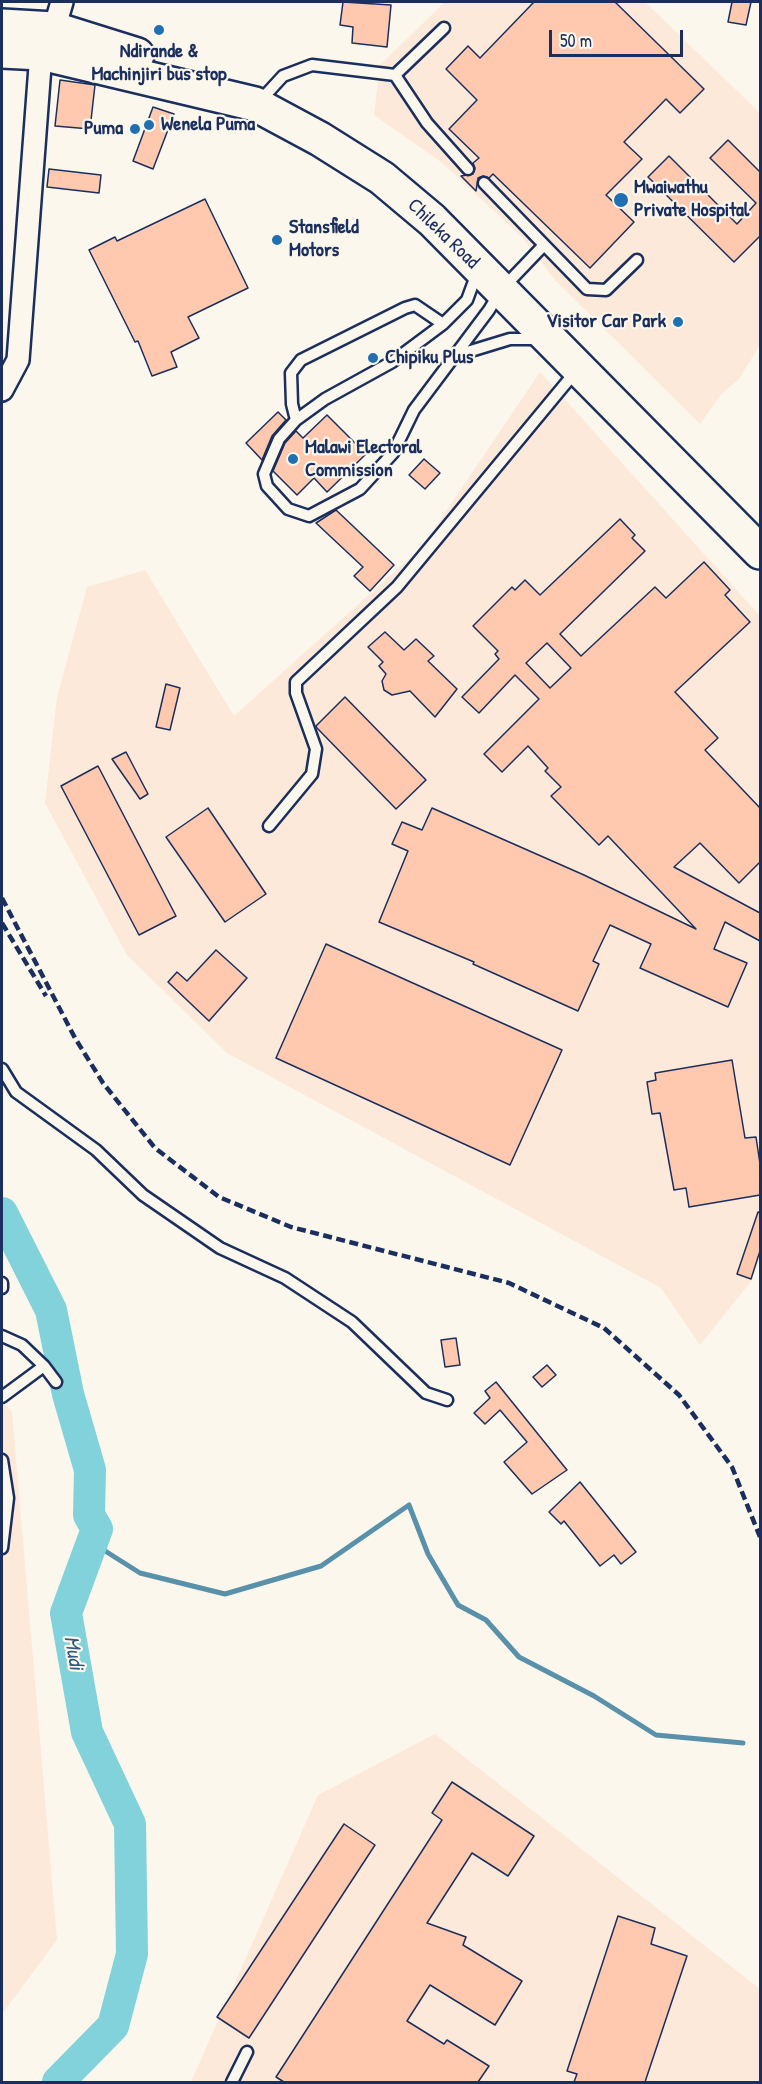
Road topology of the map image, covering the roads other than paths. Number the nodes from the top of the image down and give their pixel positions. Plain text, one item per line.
1 (2, 27) edge
2 (52, 28) edge
3 (444, 28) dead end
4 (2, 51) edge
5 (395, 75) junction
6 (261, 100) junction
7 (468, 169) dead end
8 (484, 183) dead end
9 (544, 245) junction
10 (638, 260) dead end
11 (494, 274) junction
12 (443, 324) junction
13 (550, 339) junction
14 (451, 357) junction
15 (578, 369) junction
16 (2, 390) edge
17 (296, 420) junction
18 (760, 530) edge
19 (760, 552) edge
20 (268, 826) dead end
21 (2, 1070) edge
22 (2, 1336) edge
23 (44, 1366) junction
24 (56, 1382) dead end
25 (2, 1397) edge
26 (447, 1400) dead end
27 (2, 1460) edge
28 (2, 1548) edge
29 (247, 2052) dead end
30 (232, 2082) edge

1 - 2 highway
2 - 4 highway
2 - 6 highway, Chileka Road
2 - 16 street
3 - 5 lane
5 - 6 lane
5 - 7 lane
6 - 11 highway, Chileka Road
8 - 9 lane
9 - 10 lane
9 - 11 lane
11 - 12 lane
11 - 13 highway, Chileka Road
11 - 14 lane
11 - 18 highway
12 - 17 lane
12 - 17 lane
13 - 14 lane
13 - 15 highway, Chileka Road
14 - 17 lane
15 - 19 highway, Chileka Road
15 - 20 lane
21 - 26 lane
22 - 23 lane
23 - 24 lane
23 - 25 lane
27 - 28 lane
29 - 30 lane

